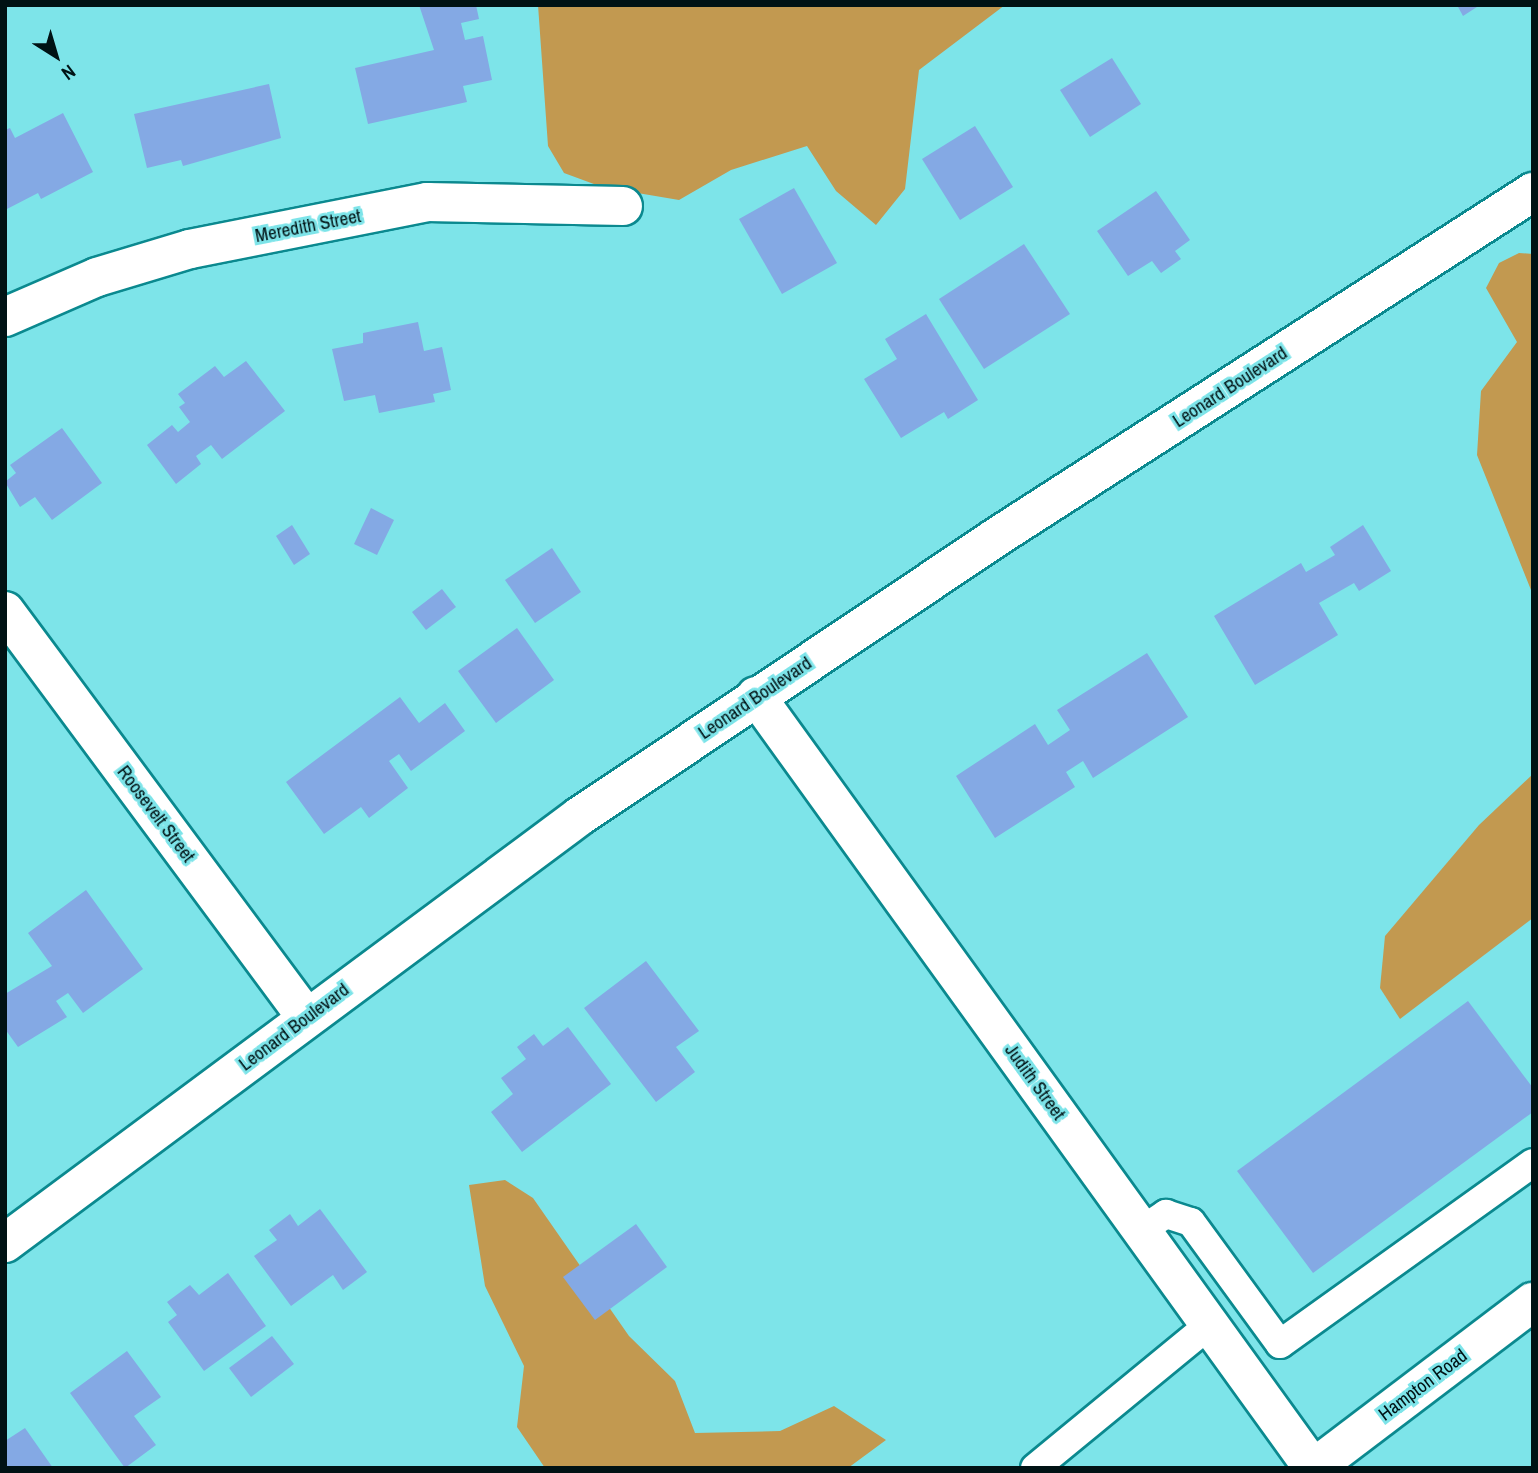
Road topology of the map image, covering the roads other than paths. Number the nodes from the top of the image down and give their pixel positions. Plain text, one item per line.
1 (1533, 192) edge
2 (623, 206) dead end
3 (5, 317) edge
4 (5, 611) edge
5 (757, 696) junction
6 (306, 1017) junction
7 (1533, 1163) edge
8 (1142, 1230) junction
9 (5, 1243) edge
10 (1533, 1302) edge
11 (1210, 1324) junction
12 (1280, 1345) junction
13 (1244, 1372) junction
14 (1035, 1468) edge
15 (1313, 1468) edge

1 - 5 street, Leonard Boulevard
2 - 3 street, Meredith Street
4 - 6 street, Roosevelt Street
5 - 6 street, Leonard Boulevard
5 - 8 street, Judith Street
6 - 9 street, Leonard Boulevard
7 - 12 lane
8 - 11 street, Judith Street
8 - 12 lane
10 - 15 street, Hampton Road
11 - 13 street, Judith Street
11 - 14 lane
12 - 13 lane
13 - 15 street, Judith Street

